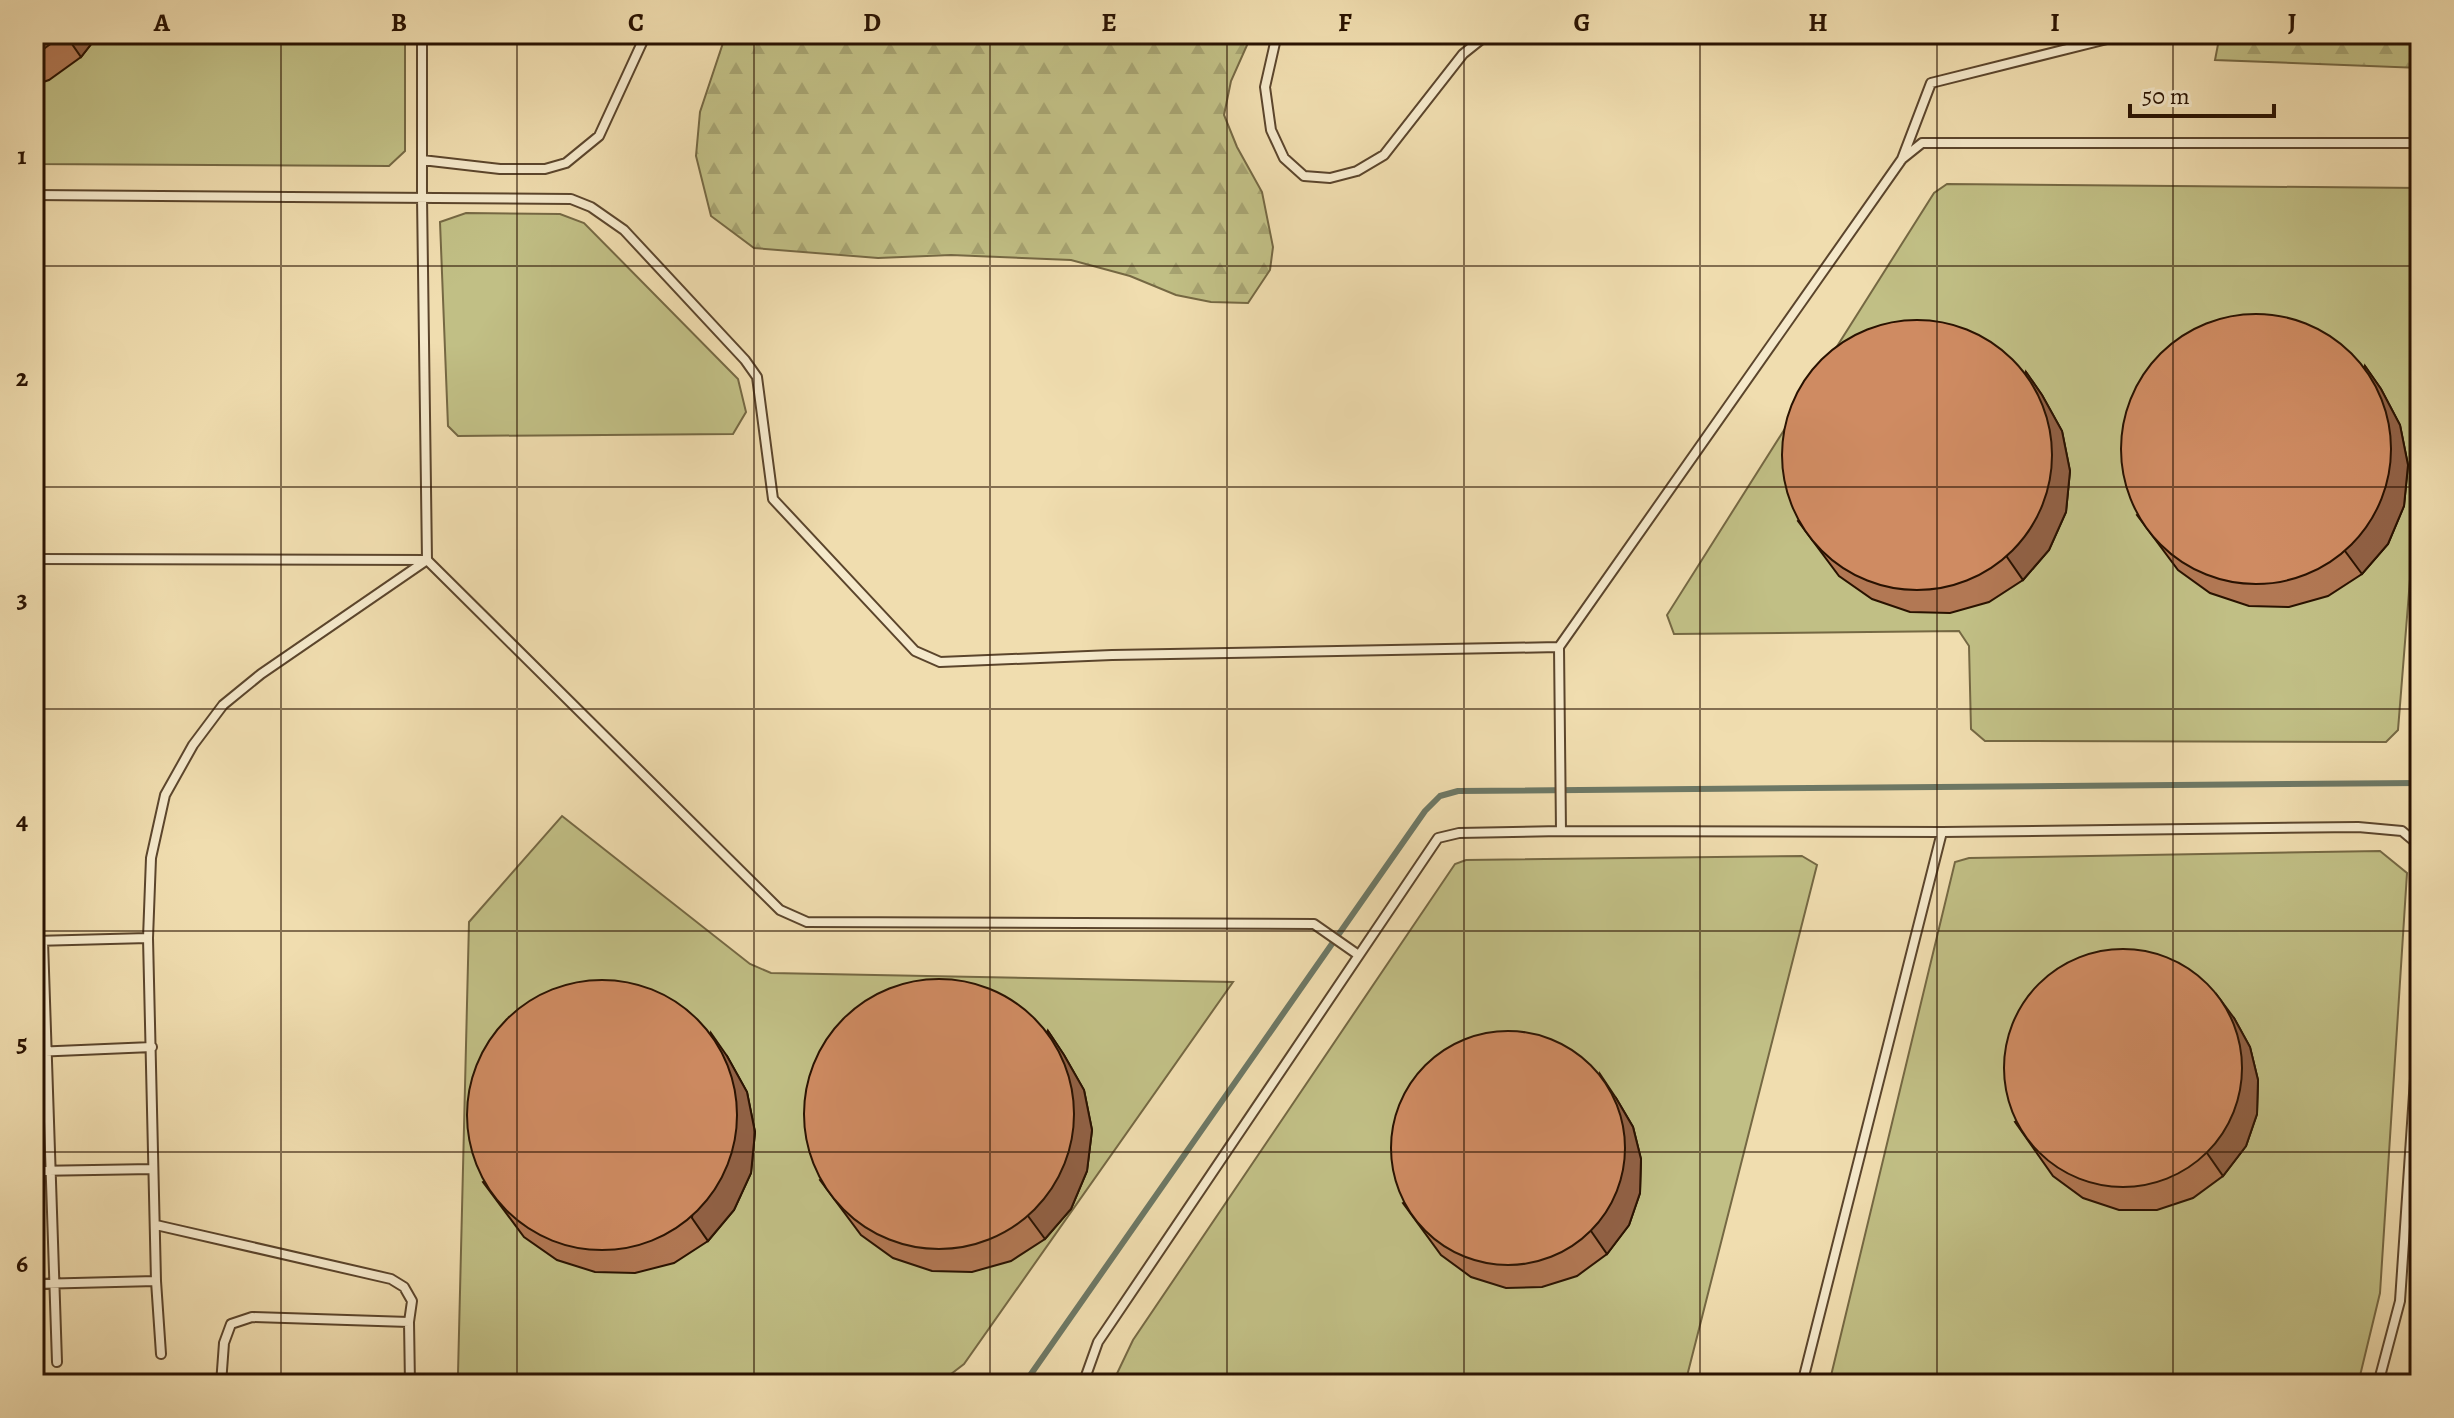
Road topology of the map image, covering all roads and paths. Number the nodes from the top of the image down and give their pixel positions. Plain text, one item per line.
1 (422, 34) edge
2 (646, 34) edge
3 (1277, 34) edge
4 (1488, 34) edge
5 (2127, 34) edge
6 (2420, 143) edge
7 (1902, 159) junction
8 (422, 160) junction
9 (34, 195) edge
10 (422, 197) junction
11 (34, 559) edge
12 (427, 560) junction
13 (1559, 647) junction
14 (1561, 831) junction
15 (1942, 832) junction
16 (2420, 846) edge
17 (148, 938) junction
18 (38, 941) edge
19 (1357, 954) junction
20 (2420, 1005) edge
21 (152, 1047) junction
22 (34, 1052) edge
23 (48, 1052) junction
24 (153, 1169) junction
25 (34, 1171) edge
26 (51, 1171) junction
27 (156, 1225) junction
28 (156, 1281) junction
29 (34, 1284) edge
30 (54, 1284) junction
31 (409, 1322) junction
32 (161, 1354) dead end
33 (57, 1362) dead end
34 (221, 1384) edge
35 (410, 1384) edge
36 (1083, 1384) edge
37 (1802, 1384) edge
38 (2378, 1384) edge

1 - 8 lane
2 - 8 lane
3 - 4 lane
5 - 7 lane
6 - 7 lane
7 - 13 lane
8 - 10 lane
9 - 10 lane
10 - 12 lane
10 - 13 lane
11 - 12 lane
12 - 17 lane
12 - 19 lane
13 - 14 lane
14 - 15 lane
14 - 19 lane
15 - 16 lane
15 - 37 lane
17 - 18 lane
17 - 21 lane
18 - 23 lane
19 - 36 lane
20 - 38 lane
21 - 23 lane
21 - 24 lane
22 - 23 lane
23 - 26 lane
24 - 26 lane
24 - 27 lane
25 - 26 lane
26 - 30 lane
27 - 28 lane
27 - 31 lane
28 - 30 lane
28 - 32 lane
29 - 30 lane
30 - 33 lane
31 - 34 lane
31 - 35 lane

